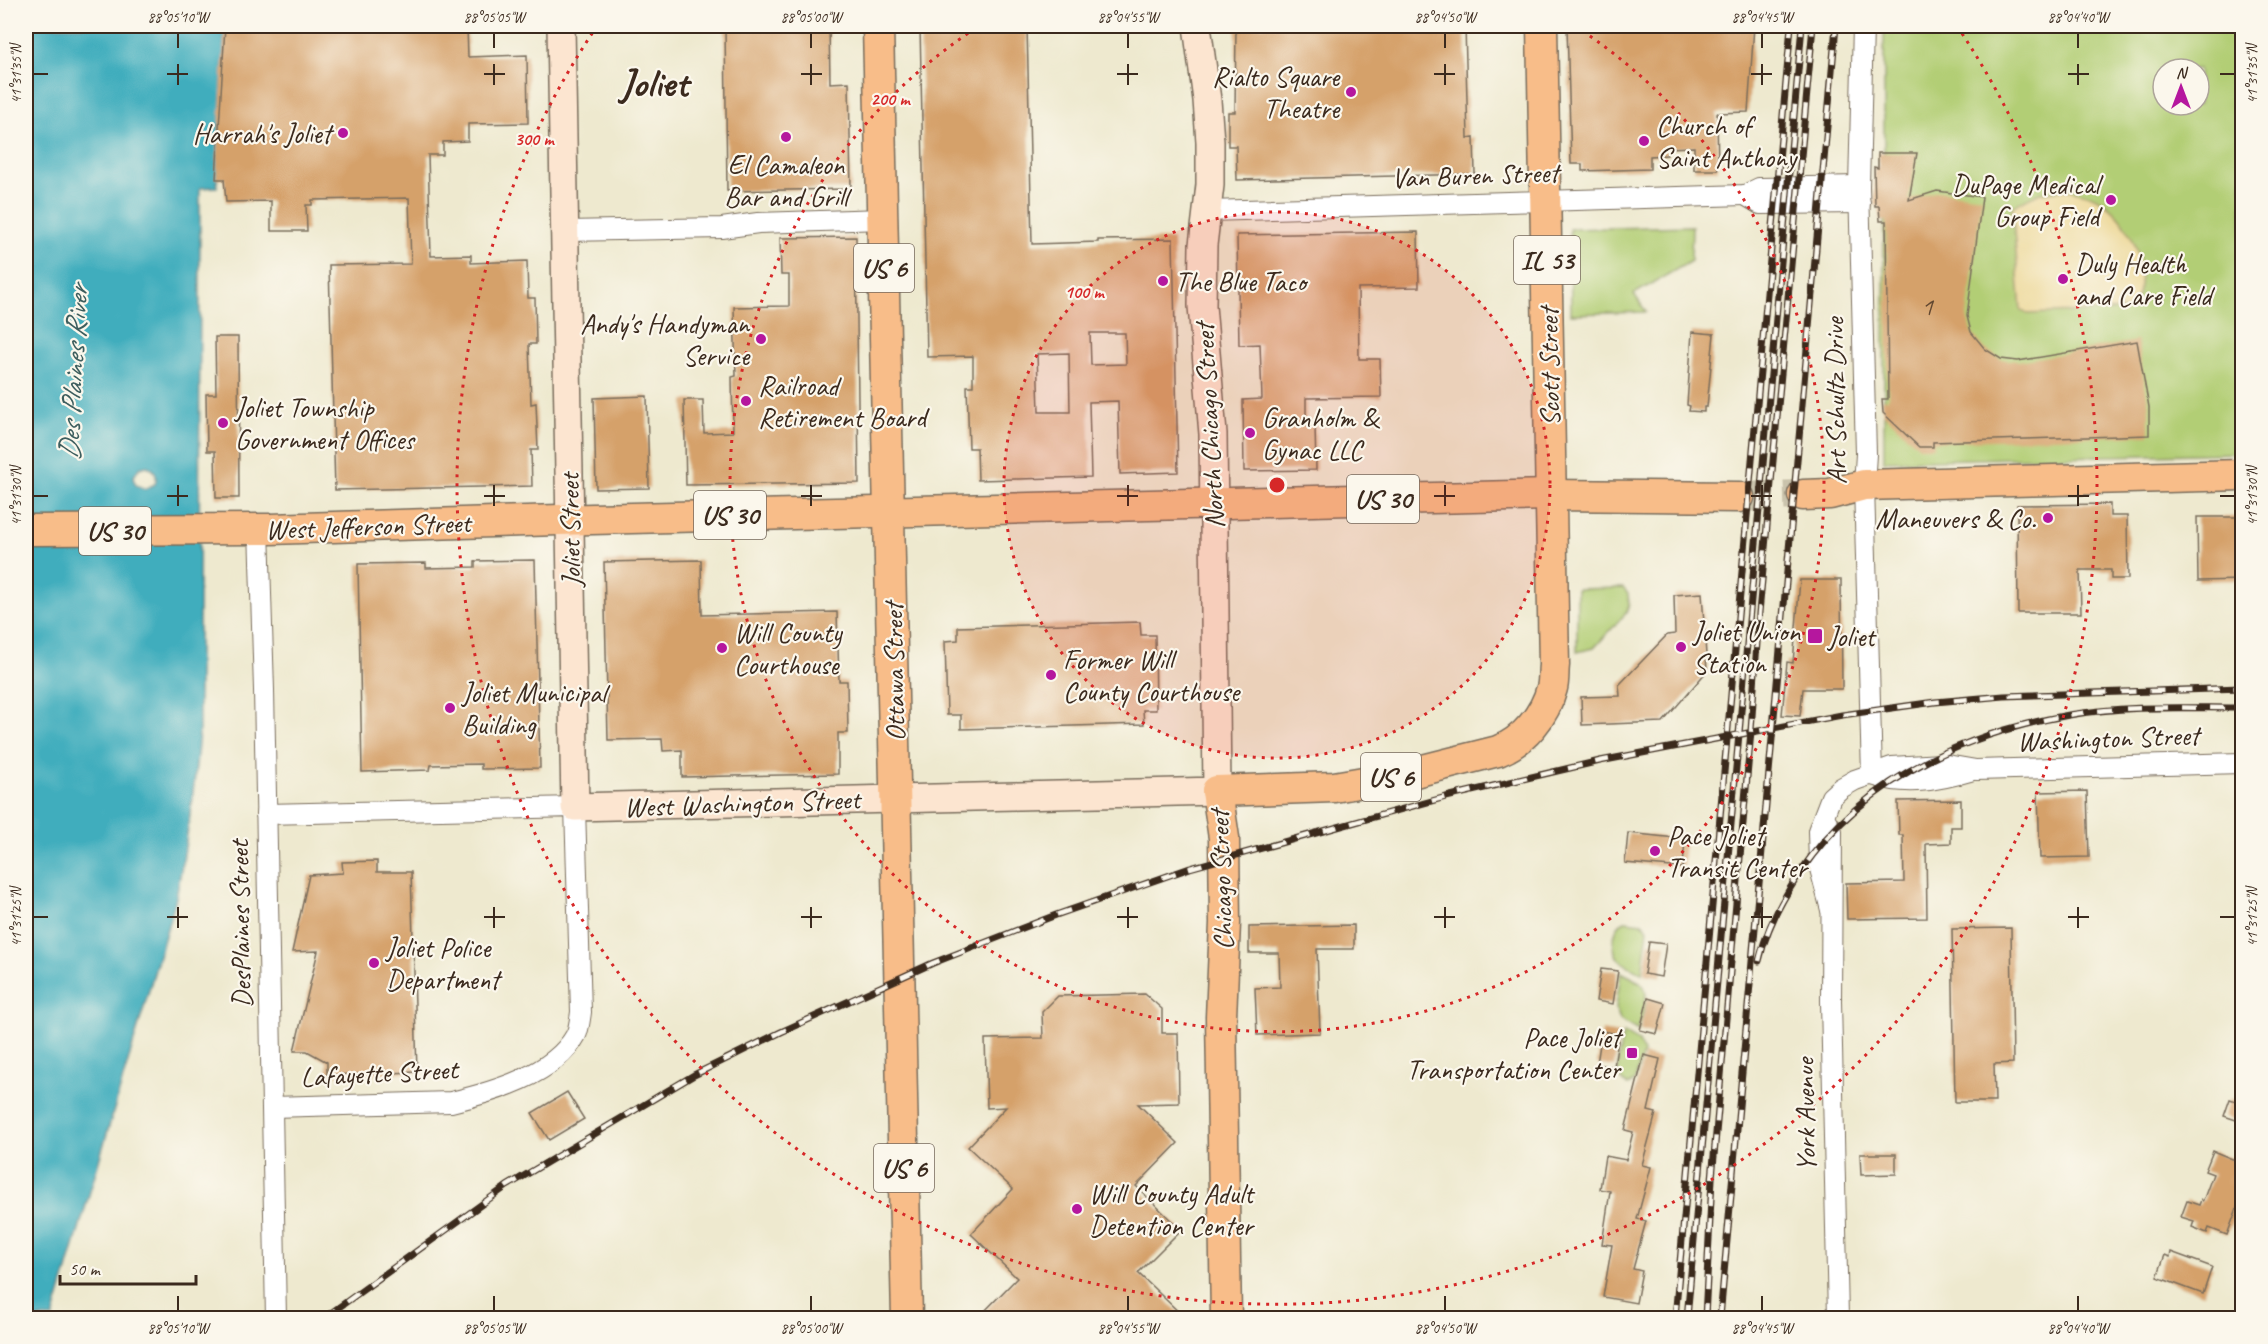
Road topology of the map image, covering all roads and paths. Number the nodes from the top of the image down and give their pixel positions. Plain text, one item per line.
1 (561, 26) edge
2 (878, 26) edge
3 (1197, 26) edge
4 (1542, 26) edge
5 (1863, 26) edge
6 (1859, 194) junction
7 (1546, 201) junction
8 (1208, 211) junction
9 (883, 219) junction
10 (566, 231) junction
11 (2242, 475) edge
12 (1804, 485) tunnel mouth
13 (1864, 486) junction
14 (1740, 487) tunnel mouth
15 (1551, 495) junction
16 (1215, 503) junction
17 (890, 511) junction
18 (570, 519) junction
19 (26, 530) edge
20 (259, 530) junction
21 (2242, 763) edge
22 (1872, 775) junction
23 (1217, 791) junction
24 (897, 798) junction
25 (575, 807) junction
26 (266, 814) junction
27 (577, 1034) joint
28 (272, 1107) junction
29 (276, 1318) edge
30 (907, 1318) edge
31 (1226, 1318) edge
32 (1838, 1318) edge

1 - 10 street, Joliet Street
2 - 9 main road, Ottawa Street / US 6
3 - 8 street, North Chicago Street
4 - 7 main road, Scott Street / IL 53
5 - 6 street, Art Schultz Drive
6 - 7 street, Van Buren Street
6 - 13 street, Art Schultz Drive
7 - 8 street, Van Buren Street
7 - 15 main road, Scott Street / IL 53
8 - 16 street, North Chicago Street
9 - 10 street
9 - 17 main road, Ottawa Street / US 6
10 - 18 street, Joliet Street
11 - 13 main road
12 - 13 main road
13 - 22 street, Art Schultz Drive
14 - 15 main road
15 - 16 main road, US 30
15 - 23 main road, Scott Street / US 6
16 - 17 main road, US 30
16 - 23 street, North Chicago Street
17 - 18 main road, West Jefferson Street / US 30
17 - 24 main road, Ottawa Street / US 6
18 - 20 main road, West Jefferson Street / US 30
18 - 25 street, Joliet Street
19 - 20 main road, West Jefferson Street / US 30
20 - 26 street, DesPlaines Street
21 - 22 street, Washington Street
22 - 32 street, York Avenue
23 - 24 street, West Washington Street
23 - 31 main road, Chicago Street
24 - 25 street, West Washington Street
24 - 30 main road, Ottawa Street / US 6
25 - 26 street, West Washington Street
25 - 27 street, Joliet Street
26 - 28 street, DesPlaines Street
27 - 28 street, Lafayette Street
28 - 29 street, DesPlaines Street

